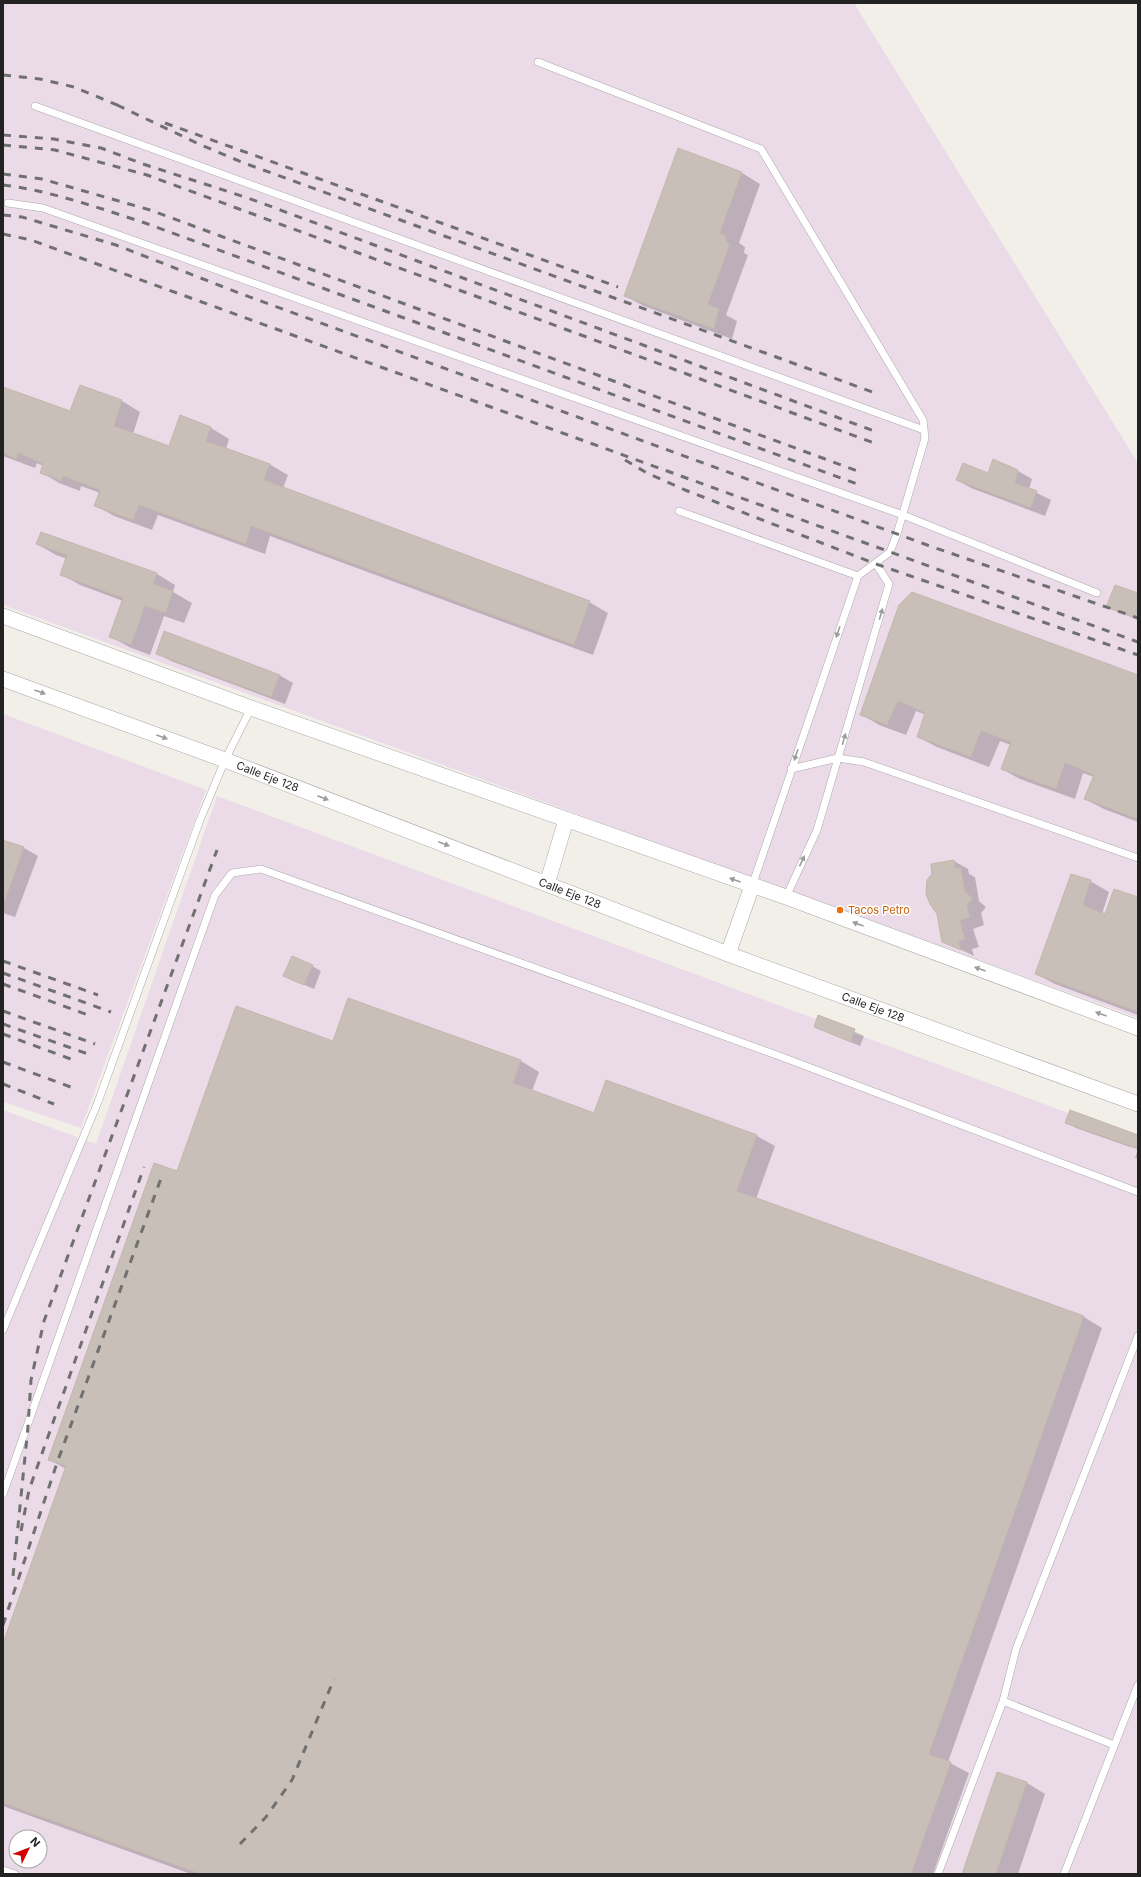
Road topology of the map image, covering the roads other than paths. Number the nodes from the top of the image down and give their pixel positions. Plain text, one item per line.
1 (538, 62) dead end
2 (36, 106) dead end
3 (8, 203) dead end
4 (924, 430) junction
5 (679, 511) dead end
6 (903, 515) junction
7 (876, 564) junction
8 (858, 576) junction
9 (1097, 593) dead end
10 (3, 616) edge
11 (3, 678) edge
12 (251, 708) junction
13 (838, 758) junction
14 (225, 760) junction
15 (791, 769) junction
16 (566, 820) junction
17 (1138, 858) edge
18 (547, 884) junction
19 (752, 886) junction
20 (786, 897) junction
21 (728, 954) junction
22 (1138, 1028) edge
23 (1138, 1104) edge
24 (1138, 1192) edge
25 (12, 1309) junction
26 (3, 1312) edge
27 (3, 1330) edge
28 (1138, 1336) edge
29 (3, 1494) edge
30 (1138, 1685) edge
31 (1003, 1701) junction
32 (1114, 1745) junction
33 (3, 1870) edge
34 (15, 1874) edge
35 (938, 1874) edge
36 (1064, 1874) edge

1 - 4 lane
2 - 4 lane
3 - 6 lane
4 - 6 lane
5 - 8 lane
6 - 7 lane
6 - 9 lane
7 - 8 lane
13 -> 7 lane
8 -> 15 lane
10 - 12 street
11 -> 14 street, Calle Eje 128
12 - 14 lane
12 - 16 street
13 - 15 lane
13 - 17 lane
20 -> 13 lane
14 -> 18 street, Calle Eje 128
14 - 25 lane
15 - 19 lane
16 - 18 street
19 -> 16 street
18 - 21 street, Calle Eje 128
19 - 20 street
19 - 21 street
22 -> 20 street
21 - 23 street, Calle Eje 128
24 - 29 lane
25 - 26 lane
25 - 27 lane
28 - 31 lane
30 - 32 lane
31 - 32 lane
31 - 35 lane
32 - 36 lane
33 - 34 lane

